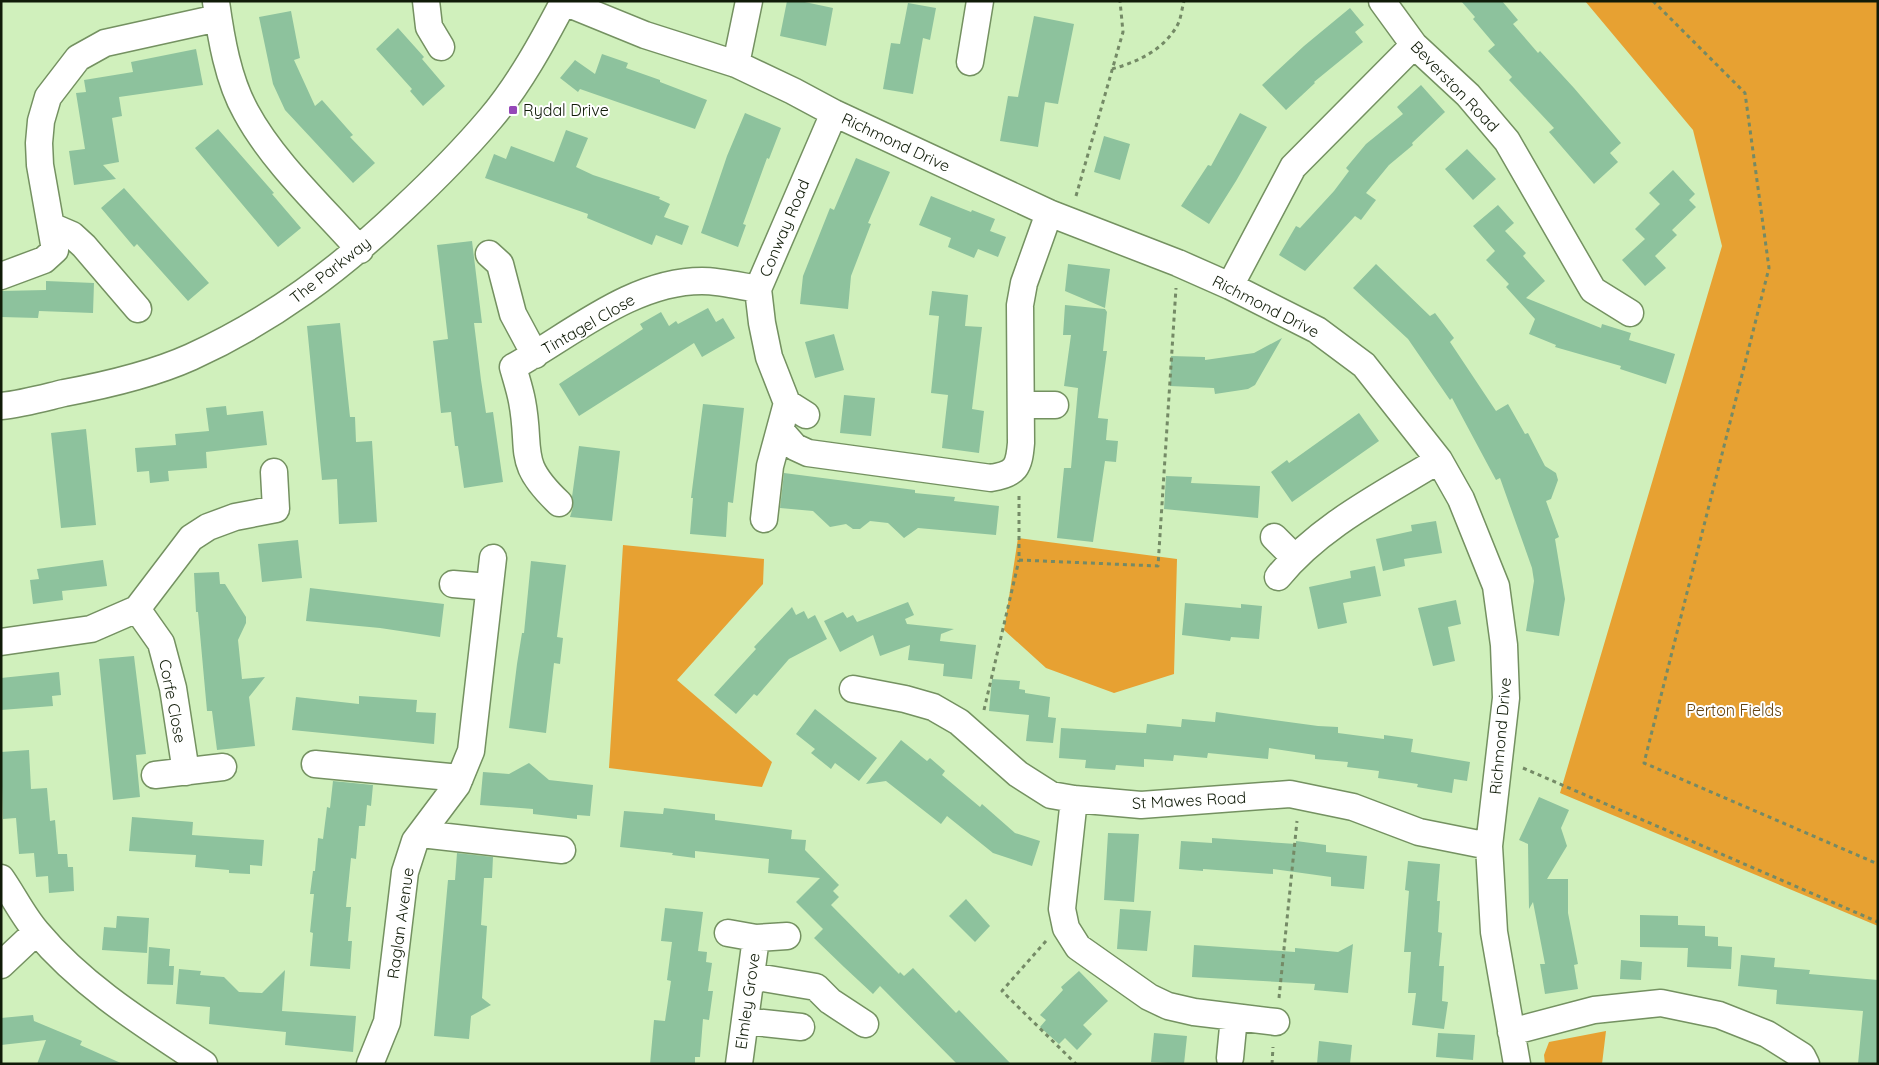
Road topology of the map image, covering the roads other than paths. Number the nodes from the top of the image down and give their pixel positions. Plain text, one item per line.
1 (426, 1) edge
2 (749, 1) edge
3 (980, 1) edge
4 (1382, 1) edge
5 (564, 2) edge
6 (217, 10) edge
7 (1414, 45) junction
8 (441, 47) dead end
9 (970, 62) dead end
10 (736, 64) junction
11 (834, 113) junction
12 (1059, 217) junction
13 (53, 238) junction
14 (360, 250) junction
15 (489, 254) dead end
16 (1, 276) edge
17 (1230, 286) junction
18 (758, 289) junction
19 (138, 309) dead end
20 (1630, 313) dead end
21 (535, 355) junction
22 (1022, 405) junction
23 (1055, 405) dead end
24 (1, 406) edge
25 (781, 431) junction
26 (1439, 460) junction
27 (274, 472) dead end
28 (559, 503) dead end
29 (764, 520) dead end
30 (1274, 537) dead end
31 (1294, 557) junction
32 (492, 558) dead end
33 (1278, 577) dead end
34 (453, 584) dead end
35 (489, 587) junction
36 (136, 609) junction
37 (1, 642) edge
38 (854, 689) dead end
39 (315, 764) dead end
40 (223, 767) dead end
41 (186, 772) junction
42 (155, 775) dead end
43 (460, 778) junction
44 (1074, 799) junction
45 (421, 834) junction
46 (1489, 846) junction
47 (562, 850) dead end
48 (1, 878) edge
49 (36, 932) junction
50 (728, 933) dead end
51 (788, 936) dead end
52 (756, 938) junction
53 (1, 965) edge
54 (751, 976) junction
55 (1234, 1018) junction
56 (745, 1021) junction
57 (1276, 1022) road end
58 (865, 1024) dead end
59 (801, 1027) dead end
60 (1511, 1032) junction
61 (1230, 1058) dead end
62 (204, 1064) edge
63 (370, 1064) edge
64 (739, 1064) edge
65 (1517, 1064) edge
66 (1806, 1064) edge

1 - 8 street
2 - 10 street
3 - 9 street
4 - 7 street, Beverston Road
5 - 10 street, Richmond Drive
5 - 14 street, The Parkway
6 - 13 street
6 - 14 street
7 - 17 street
7 - 20 street, Beverston Road
10 - 11 street, Richmond Drive
11 - 12 street, Richmond Drive
11 - 18 street, Conway Road
12 - 17 street, Richmond Drive
12 - 22 street
13 - 16 street
13 - 19 street
14 - 24 street, The Parkway
15 - 21 street, Tintagel Close
17 - 26 street, Richmond Drive
18 - 21 street, Tintagel Close
18 - 25 street, Conway Road
21 - 28 street, Tintagel Close
22 - 23 street
22 - 25 street
25 - 29 street, Conway Road
26 - 31 street
26 - 46 street, Richmond Drive
27 - 36 street
30 - 31 street
31 - 33 street
32 - 35 street, Raglan Avenue
34 - 35 street
35 - 43 street, Raglan Avenue
36 - 37 street
36 - 41 street, Corfe Close
38 - 44 street, St Mawes Road
39 - 43 street
40 - 41 street
41 - 42 street
43 - 45 street, Raglan Avenue
44 - 46 street, St Mawes Road
44 - 55 street
45 - 47 street
45 - 63 street, Raglan Avenue
46 - 60 street, Richmond Drive
48 - 49 street
49 - 53 street
49 - 62 street
50 - 52 street, Elmley Grove
51 - 52 street, Elmley Grove
52 - 54 street, Elmley Grove
54 - 56 street, Elmley Grove
54 - 58 street
55 - 57 street
55 - 61 street
56 - 59 street
56 - 64 street, Elmley Grove
60 - 65 street, Richmond Drive
60 - 66 street

